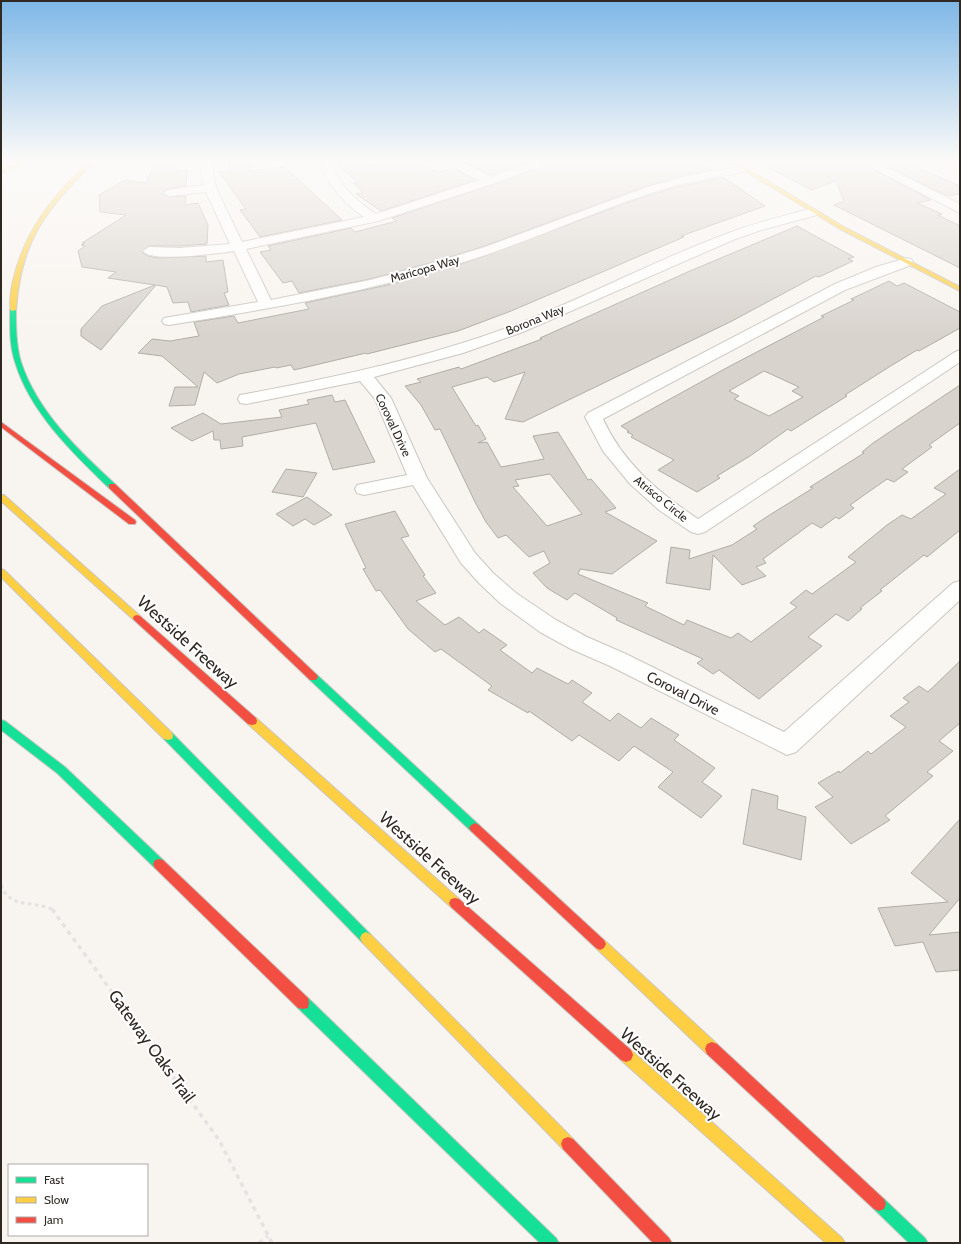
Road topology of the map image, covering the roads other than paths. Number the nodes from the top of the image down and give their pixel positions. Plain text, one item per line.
1 (37, 218) edge
2 (225, 218) edge
3 (374, 218) edge
4 (571, 218) edge
5 (791, 218) edge
6 (825, 218) edge
7 (238, 246) junction
8 (149, 251) dead end
9 (906, 262) junction
10 (960, 289) edge
11 (266, 304) junction
12 (169, 321) dead end
13 (960, 355) edge
14 (364, 375) junction
15 (246, 399) dead end
16 (1, 424) edge
17 (418, 478) junction
18 (364, 489) dead end
19 (1, 497) edge
20 (1, 572) edge
21 (202, 574) junction
22 (960, 588) edge
23 (1, 724) edge
24 (21, 751) dead end
25 (61, 770) junction
26 (551, 1243) edge
27 (664, 1243) edge
28 (837, 1243) edge
29 (920, 1243) edge

1 - 21 main road
2 - 7 street
3 - 7 street
4 - 11 street, Maricopa Way
5 - 14 street, Borona Way
6 - 9 main road
7 - 8 street
7 - 11 street
9 - 10 main road
9 - 13 street, Atrisco Circle
11 - 12 street, Maricopa Way
14 - 15 street, Borona Way
14 - 17 street, Coroval Drive
16 - 21 main road
17 - 18 street
17 - 22 street, Coroval Drive
19 - 28 main road, Westside Freeway
20 - 27 main road
21 - 29 main road
23 - 25 main road
24 - 25 main road
25 - 26 main road

